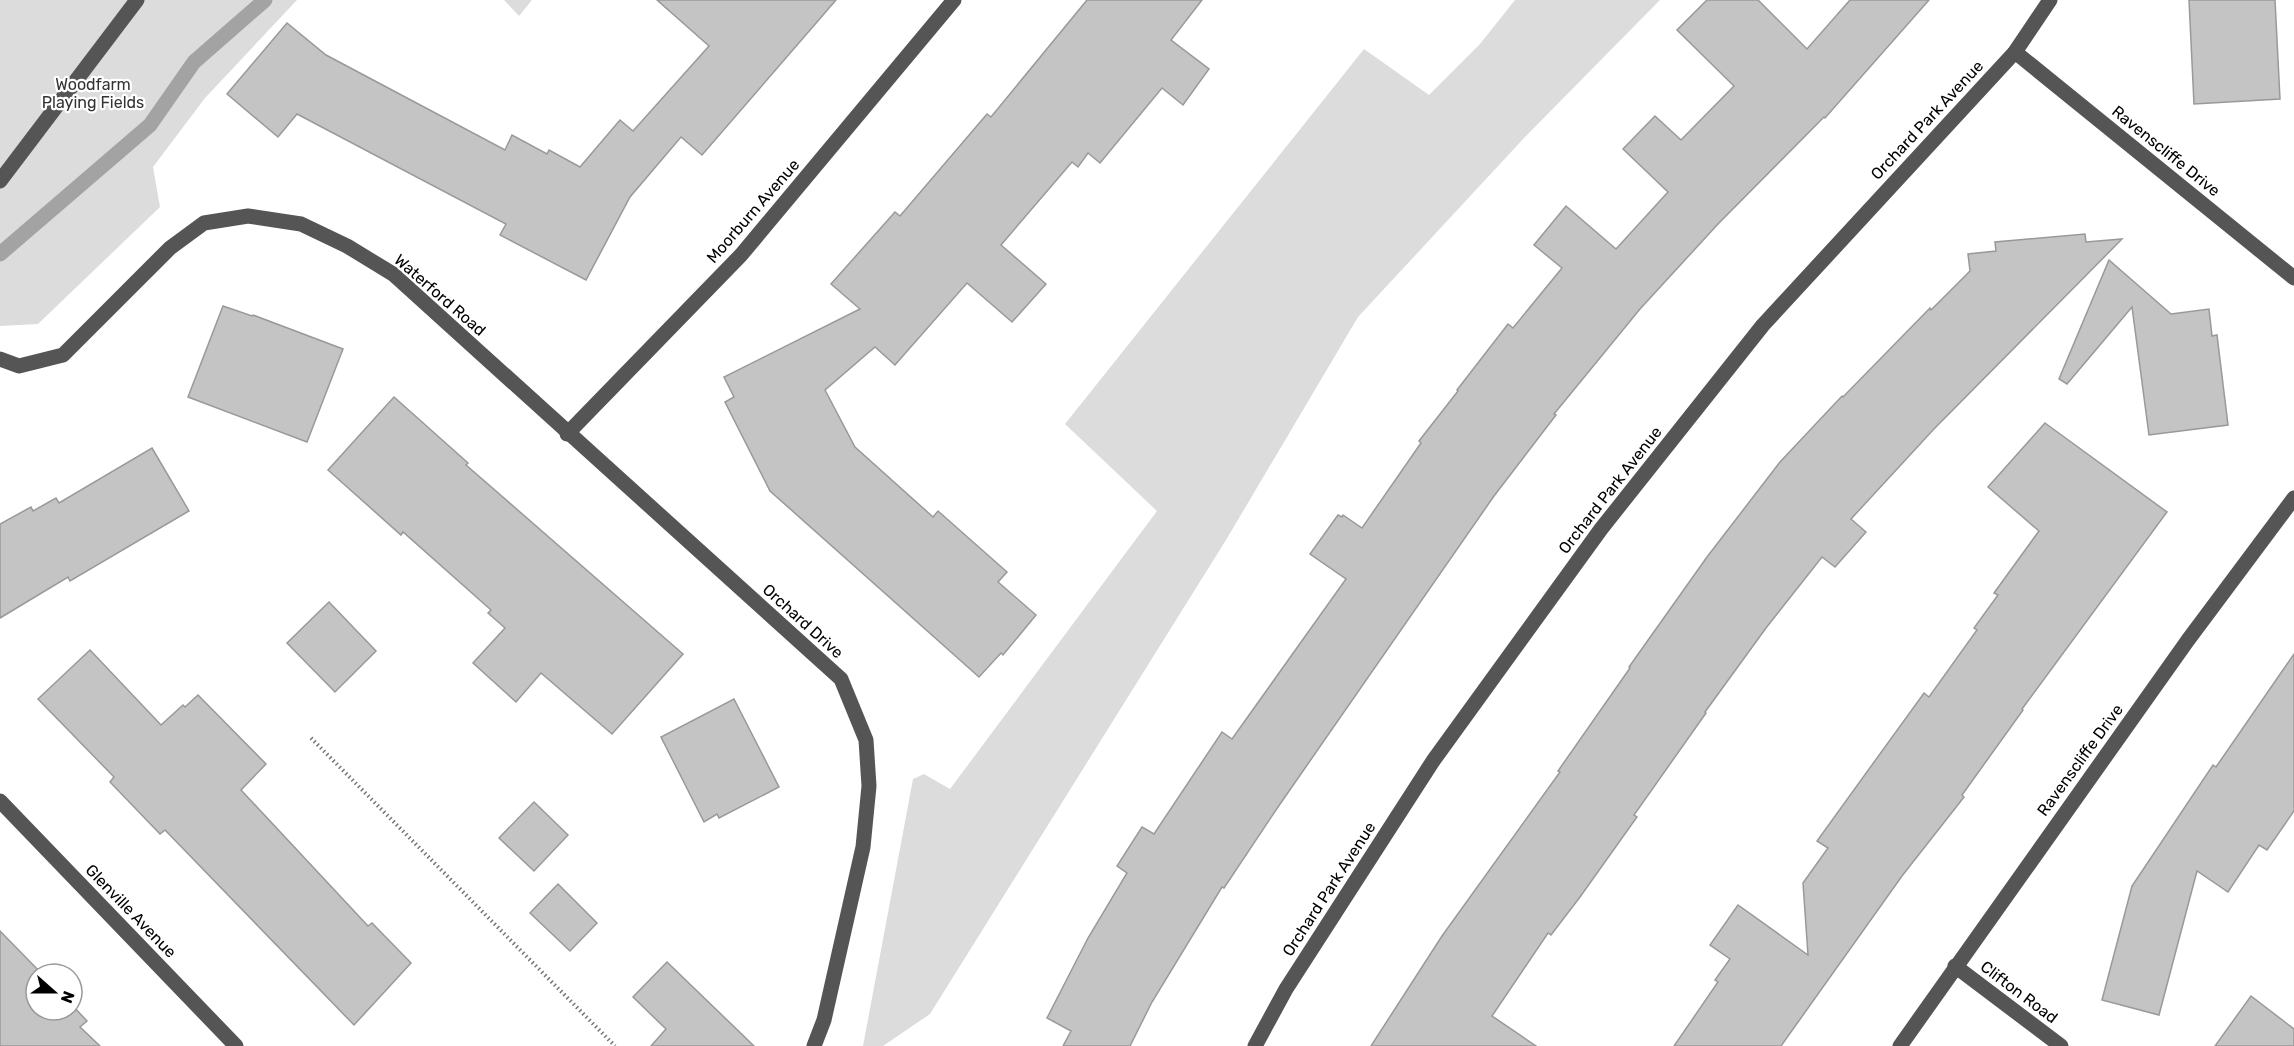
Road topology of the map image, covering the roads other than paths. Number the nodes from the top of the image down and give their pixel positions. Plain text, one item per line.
1 (137, 0) edge
2 (954, 0) edge
3 (2050, 0) edge
4 (2015, 52) junction
5 (0, 181) edge
6 (2294, 278) edge
7 (0, 359) edge
8 (567, 434) junction
9 (2294, 498) edge
10 (0, 801) edge
11 (1955, 966) junction
12 (236, 1046) edge
13 (814, 1046) edge
14 (1255, 1046) edge
15 (1900, 1046) edge
16 (2061, 1046) edge

1 - 5 street
2 - 8 street, Moorburn Avenue
3 - 4 street, Orchard Park Avenue
4 - 6 street, Ravenscliffe Drive
4 - 14 street, Orchard Park Avenue
7 - 8 street, Waterford Road
8 - 13 street, Orchard Drive
9 - 11 street, Ravenscliffe Drive
10 - 12 street, Glenville Avenue
11 - 15 street, Ravenscliffe Drive
11 - 16 street, Clifton Road

